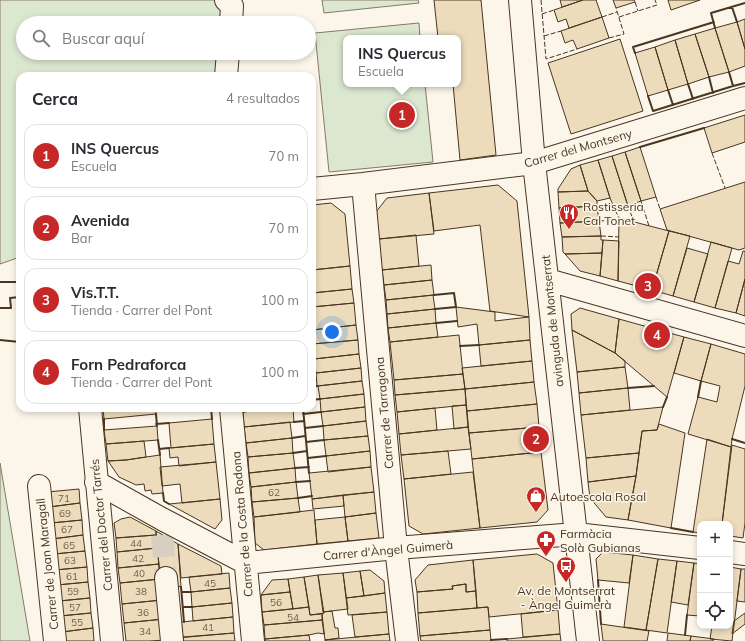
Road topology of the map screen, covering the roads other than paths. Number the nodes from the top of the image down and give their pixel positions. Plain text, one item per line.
1 (226, 0) edge
2 (520, 0) edge
3 (231, 16) edge
4 (227, 60) edge
5 (226, 72) edge
6 (745, 98) edge
7 (534, 163) junction
8 (363, 184) junction
9 (316, 189) edge
10 (548, 280) junction
11 (745, 336) edge
12 (90, 412) edge
13 (231, 412) edge
14 (96, 482) junction
15 (39, 486) dead end
16 (576, 534) junction
17 (396, 548) junction
18 (697, 548) edge
19 (733, 552) edge
20 (745, 554) edge
21 (246, 563) junction
22 (166, 578) tunnel mouth
23 (55, 641) edge
24 (112, 641) edge
25 (172, 641) edge
26 (253, 641) edge
27 (407, 641) edge
28 (588, 641) edge

1 - 3 street
2 - 7 street, avinguda de Montserrat
4 - 5 street
6 - 7 street, Carrer del Montseny
7 - 8 street, Carrer del Montseny
7 - 10 street, avinguda de Montserrat
8 - 9 street, Carrer del Montseny
8 - 17 street, Carrer de Tarragona
10 - 11 street
10 - 16 street, avinguda de Montserrat
12 - 14 street, Carrer del Doctor Tarrés
13 - 21 street, Carrer de la Costa Rodona
14 - 21 street
14 - 24 street, Carrer del Doctor Tarrés
15 - 23 street, Carrer de Joan Maragall
16 - 17 street, Carrer d'Àngel Guimerà
16 - 18 street, Carrer d'Àngel Guimerà
16 - 28 street, avinguda de Montserrat
17 - 21 street, Carrer d'Àngel Guimerà
17 - 27 street, Carrer de Tarragona
19 - 20 street
21 - 26 street, Carrer de la Costa Rodona
22 - 25 street

